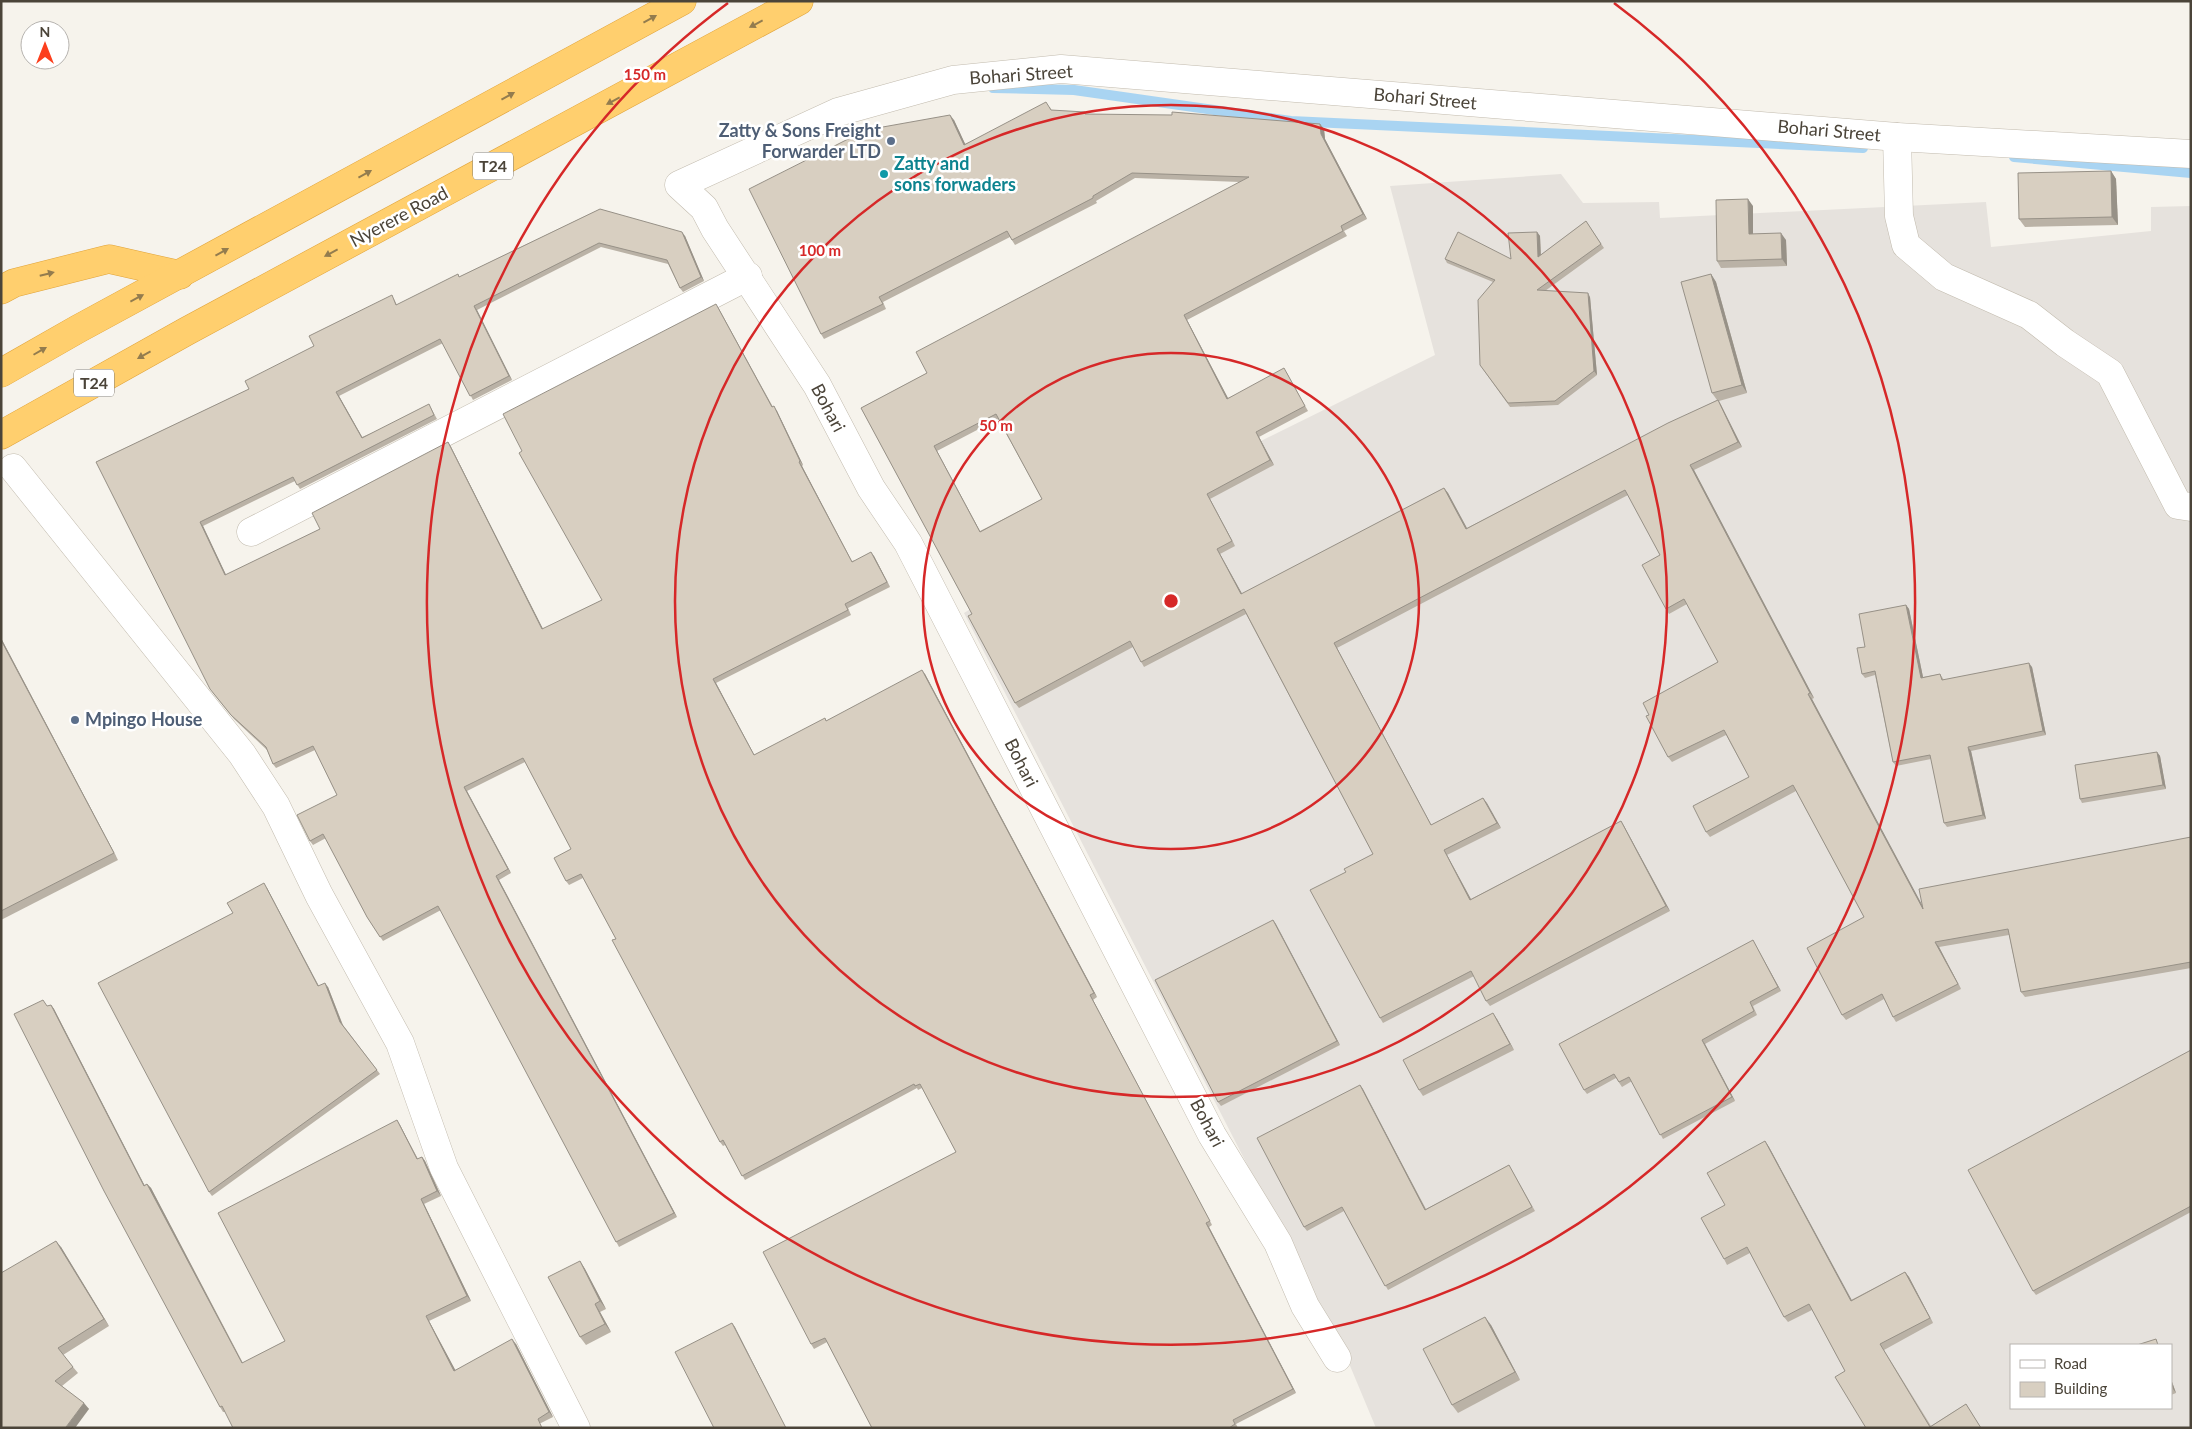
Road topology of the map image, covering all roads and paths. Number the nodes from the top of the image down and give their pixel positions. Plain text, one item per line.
1 (682, 1) edge
2 (799, 1) edge
3 (1897, 137) junction
4 (2191, 154) edge
5 (679, 185) joint
6 (180, 275) junction
7 (748, 276) junction
8 (1, 290) edge
9 (1, 373) edge
10 (1, 435) edge
11 (13, 468) dead end
12 (2191, 507) edge
13 (251, 532) dead end
14 (1337, 1358) dead end
15 (576, 1428) edge

6 -> 1 highway
2 -> 10 highway, Nyerere Road / T24
3 - 4 street, Bohari Street
3 - 5 street, Bohari Street
3 - 12 street
5 - 7 street, Bohari
8 -> 6 highway
9 -> 6 highway
7 - 13 street
7 - 14 street, Bohari
11 - 15 street

